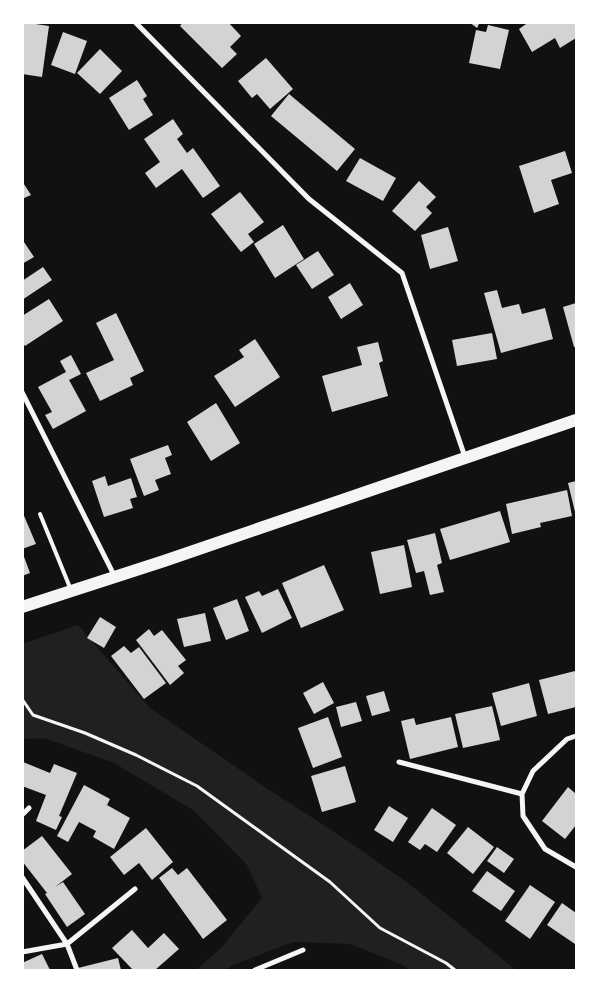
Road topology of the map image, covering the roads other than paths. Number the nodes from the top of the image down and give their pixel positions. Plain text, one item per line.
1 (135, 22) edge
2 (22, 392) edge
3 (576, 420) edge
4 (465, 458) junction
5 (40, 514) dead end
6 (115, 578) junction
7 (72, 592) junction
8 (22, 607) edge
9 (576, 736) edge
10 (398, 762) dead end
11 (522, 794) junction
12 (28, 808) dead end
13 (22, 815) edge
14 (576, 867) edge
15 (22, 877) edge
16 (135, 889) dead end
17 (67, 944) junction
18 (303, 950) dead end
19 (22, 952) edge
20 (77, 970) edge
21 (255, 970) edge

1 - 4 street
2 - 6 street
3 - 4 main road
4 - 6 main road
5 - 7 lane
6 - 7 main road
7 - 8 main road
9 - 11 street
10 - 11 street
11 - 14 street
12 - 13 street
15 - 17 street
16 - 17 street
17 - 19 street
17 - 20 street
18 - 21 street

